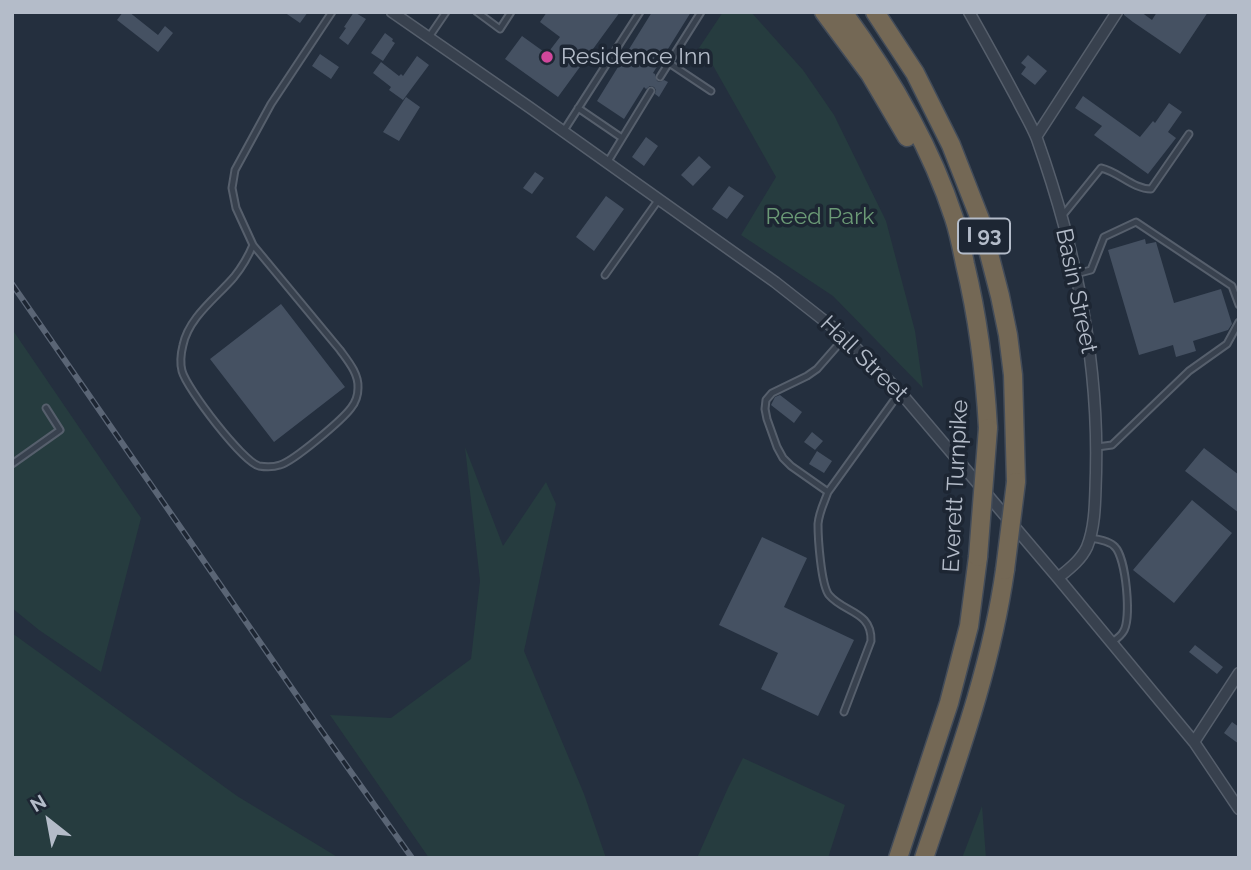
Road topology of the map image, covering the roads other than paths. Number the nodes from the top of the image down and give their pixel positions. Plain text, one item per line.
1 (332, 12) edge
2 (393, 12) edge
3 (446, 12) edge
4 (477, 12) edge
5 (511, 12) edge
6 (640, 12) edge
7 (701, 12) edge
8 (824, 12) edge
9 (843, 12) edge
10 (875, 12) edge
11 (969, 12) edge
12 (1117, 12) edge
13 (429, 37) junction
14 (670, 63) junction
15 (660, 77) dead end
16 (650, 91) dead end
17 (711, 91) dead end
18 (578, 108) junction
19 (563, 132) junction
20 (1189, 134) dead end
21 (1036, 136) junction
22 (622, 138) junction
23 (607, 163) junction
24 (659, 199) junction
25 (1061, 217) junction
26 (954, 218) junction
27 (253, 245) junction
28 (1076, 274) junction
29 (605, 275) dead end
30 (1239, 306) edge
31 (1239, 322) edge
32 (845, 337) junction
33 (900, 391) junction
34 (46, 408) dead end
35 (1097, 447) junction
36 (12, 464) edge
37 (828, 492) junction
38 (1090, 538) junction
39 (1058, 578) junction
40 (1111, 643) junction
41 (1239, 673) edge
42 (844, 712) dead end
43 (1194, 742) junction
44 (1239, 809) edge
45 (898, 858) edge
46 (924, 858) edge

1 - 27 lane
2 - 13 street, Hall Street
3 - 13 lane
4 - 5 lane
6 - 18 lane
7 - 14 lane
8 - 26 highway
9 - 26 highway, Everett Turnpike / I 93
10 - 46 highway, I 93, bridge
11 - 21 street, Basin Street
12 - 21 street
13 - 19 street, Hall Street
14 - 15 lane
14 - 17 lane
16 - 22 lane
18 - 19 lane
18 - 22 lane
19 - 23 street, Hall Street
20 - 25 lane
21 - 25 street, Basin Street
22 - 23 lane
23 - 24 street, Hall Street
24 - 29 lane
24 - 32 street, Hall Street
25 - 28 street, Basin Street
26 - 45 highway, Everett Turnpike / I 93, bridge
27 - 27 lane
28 - 30 lane
28 - 35 street, Basin Street
31 - 35 lane
32 - 33 street, Hall Street
32 - 37 lane
33 - 37 lane
33 - 39 street, Hall Street
34 - 36 lane
35 - 38 street, Basin Street
37 - 42 lane
38 - 39 street, Basin Street
38 - 40 lane
39 - 40 street, Hall Street
40 - 43 street, Hall Street
41 - 43 street
43 - 44 street, Hall Street

